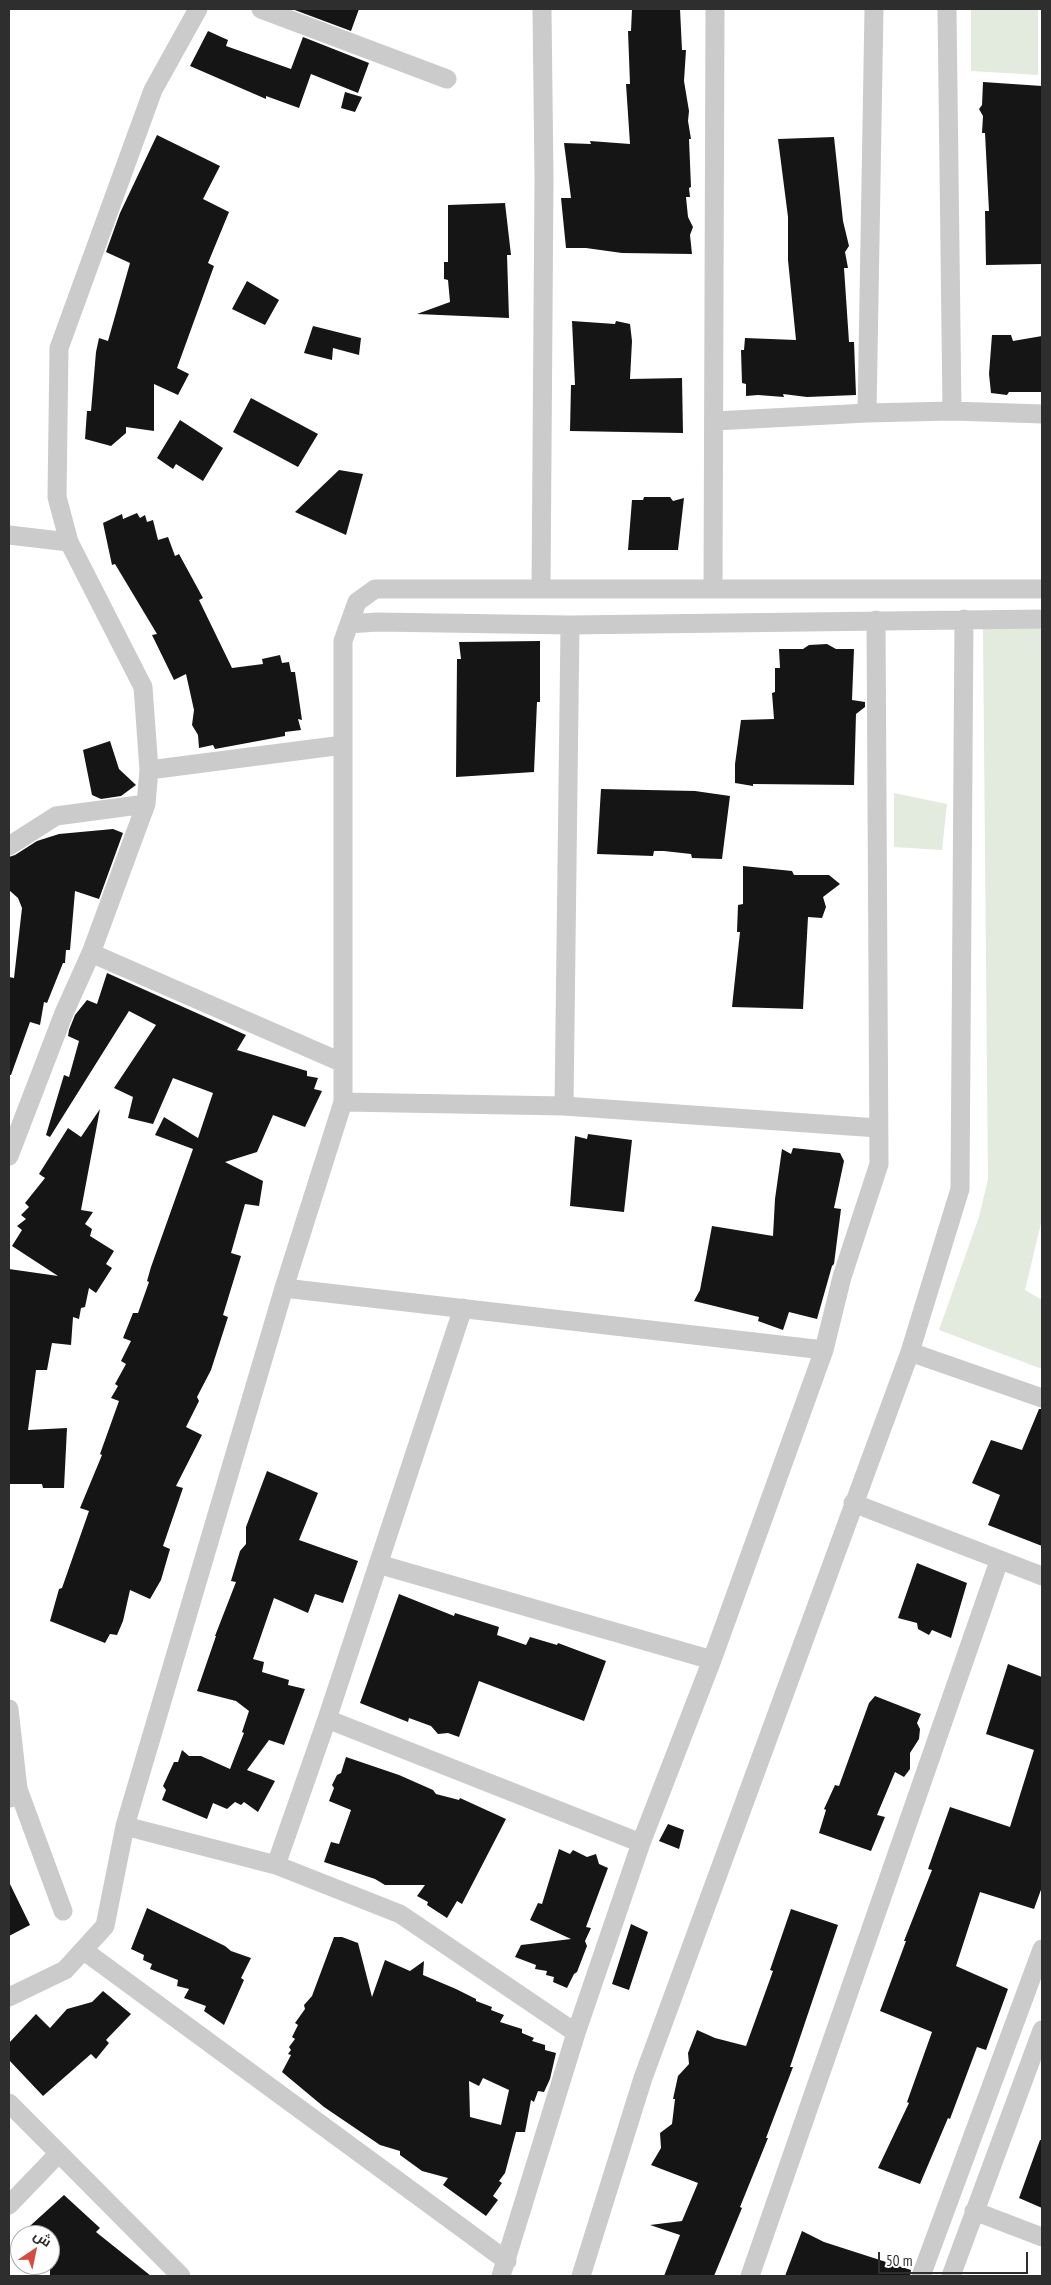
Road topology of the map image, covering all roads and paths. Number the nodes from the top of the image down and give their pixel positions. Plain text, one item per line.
1 (198, 9) edge
2 (261, 9) edge
3 (542, 9) edge
4 (715, 9) edge
5 (874, 9) edge
6 (947, 9) edge
7 (447, 79) dead end
8 (952, 411) junction
9 (867, 413) junction
10 (1042, 414) edge
11 (714, 421) junction
12 (9, 535) edge
13 (69, 542) junction
14 (541, 589) junction
15 (713, 589) junction
16 (1042, 589) edge
17 (964, 619) junction
18 (1042, 619) edge
19 (876, 620) junction
20 (349, 624) junction
21 (570, 625) junction
22 (343, 745) junction
23 (149, 770) junction
24 (146, 804) junction
25 (9, 846) edge
26 (91, 953) junction
27 (343, 1063) junction
28 (343, 1102) junction
29 (564, 1106) junction
30 (878, 1128) junction
31 (9, 1156) edge
32 (284, 1288) junction
33 (463, 1308) junction
34 (824, 1350) junction
35 (910, 1352) junction
36 (1042, 1398) edge
37 (853, 1502) junction
38 (999, 1561) junction
39 (378, 1564) junction
40 (1042, 1576) edge
41 (712, 1660) junction
42 (9, 1709) edge
43 (327, 1720) junction
44 (13, 1794) edge
45 (125, 1826) junction
46 (640, 1843) junction
47 (276, 1865) junction
48 (63, 1911) dead end
49 (1042, 1949) edge
50 (83, 1950) junction
51 (9, 1997) edge
52 (1042, 2030) edge
53 (576, 2033) junction
54 (9, 2103) edge
55 (59, 2153) junction
56 (9, 2205) edge
57 (974, 2211) junction
58 (1042, 2237) edge
59 (504, 2269) edge
60 (181, 2276) edge
61 (581, 2276) edge
62 (750, 2276) edge
63 (921, 2276) edge
64 (951, 2276) edge

1 - 13 street
2 - 7 street
3 - 14 street
4 - 11 street
5 - 9 street
6 - 8 street
8 - 9 street
8 - 10 street
9 - 11 street
11 - 15 street
12 - 13 street
13 - 23 street
14 - 15 street
14 - 20 street
15 - 16 street
17 - 18 street
17 - 19 street
17 - 35 street
19 - 21 street
19 - 30 street
20 - 21 street
20 - 22 street
21 - 29 street
22 - 23 street
22 - 27 street
23 - 24 street
24 - 25 street
24 - 26 street
26 - 27 street
26 - 31 street
27 - 28 street
28 - 29 street
28 - 32 street
29 - 30 street
30 - 34 street
32 - 33 street
32 - 45 street
33 - 34 street
33 - 39 street
34 - 41 street
35 - 36 street
35 - 37 street
37 - 38 street
37 - 61 street
38 - 40 street
38 - 62 street
39 - 41 street
39 - 43 street
41 - 46 street
42 - 44 street
43 - 46 street
43 - 47 street
44 - 48 street
45 - 47 street
45 - 50 street
46 - 53 street
47 - 53 street
49 - 63 street
50 - 51 street
50 - 59 street
52 - 57 street
53 - 59 street
54 - 55 street
55 - 56 street
55 - 60 street
57 - 58 street
57 - 64 street

